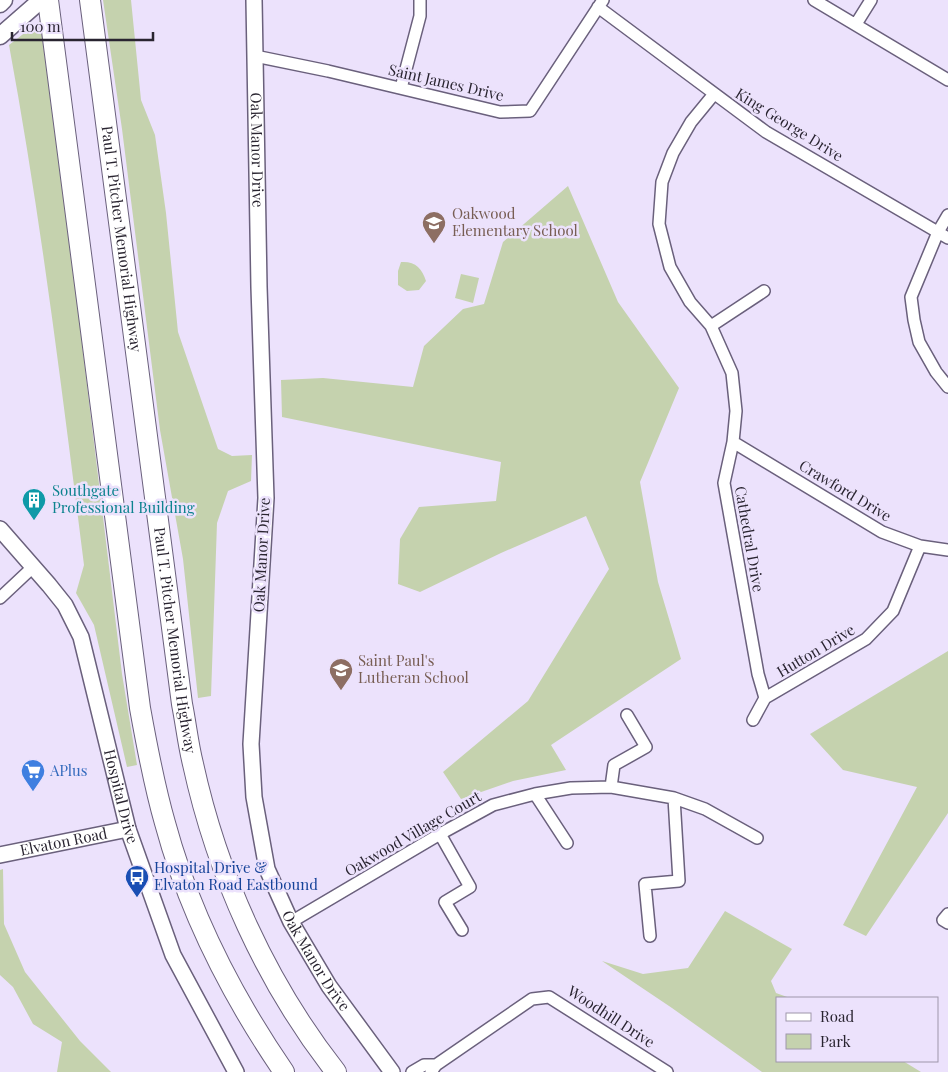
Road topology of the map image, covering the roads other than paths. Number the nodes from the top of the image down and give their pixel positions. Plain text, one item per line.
1 (4, 0) edge
2 (41, 0) edge
3 (48, 0) edge
4 (90, 0) edge
5 (254, 0) edge
6 (420, 0) edge
7 (814, 0) edge
8 (871, 0) edge
9 (0, 4) edge
10 (601, 4) edge
11 (856, 24) junction
12 (0, 36) edge
13 (255, 56) junction
14 (948, 80) edge
15 (401, 88) junction
16 (714, 94) junction
17 (948, 215) edge
18 (943, 235) edge
19 (764, 291) dead end
20 (711, 326) junction
21 (948, 387) edge
22 (733, 442) junction
23 (0, 528) edge
24 (920, 546) junction
25 (948, 550) edge
26 (33, 568) junction
27 (0, 598) edge
28 (765, 698) junction
29 (627, 715) dead end
30 (753, 720) dead end
31 (611, 787) junction
32 (535, 794) junction
33 (674, 798) junction
34 (128, 829) junction
35 (440, 834) junction
36 (756, 838) dead end
37 (567, 843) dead end
38 (0, 855) edge
39 (291, 922) junction
40 (462, 930) dead end
41 (650, 936) dead end
42 (433, 1068) edge
43 (236, 1072) edge
44 (284, 1072) edge
45 (336, 1072) edge
46 (392, 1072) edge
47 (412, 1072) edge
48 (667, 1072) edge

1 - 9 main road
2 - 12 main road
3 - 44 highway
4 - 45 highway, Paul T. Pitcher Memorial Highway
5 - 13 street, Oak Manor Drive
6 - 15 street
7 - 11 street
8 - 11 street
10 - 15 street, Saint James Drive
10 - 16 street, King George Drive
11 - 14 street
13 - 15 street, Saint James Drive
13 - 39 street, Oak Manor Drive
16 - 18 street, King George Drive
16 - 20 street, Cathedral Drive
17 - 18 street
18 - 21 street
19 - 20 street
20 - 22 street, Cathedral Drive
22 - 24 street, Crawford Drive
22 - 28 street, Cathedral Drive
23 - 26 street, Hospital Drive
24 - 25 street, Crawford Drive
24 - 28 street, Hutton Drive
26 - 27 street
26 - 34 street, Hospital Drive
28 - 30 street
29 - 31 street
31 - 32 street, Oakwood Village Court
31 - 33 street, Oakwood Village Court
32 - 35 street, Oakwood Village Court
32 - 37 street
33 - 36 street, Oakwood Village Court
33 - 41 street
34 - 38 street, Elvaton Road
34 - 43 street, Hospital Drive
35 - 39 street, Oakwood Village Court
35 - 40 street
39 - 46 street, Oak Manor Drive
42 - 47 street, Woodhill Drive
42 - 48 street, Woodhill Drive

